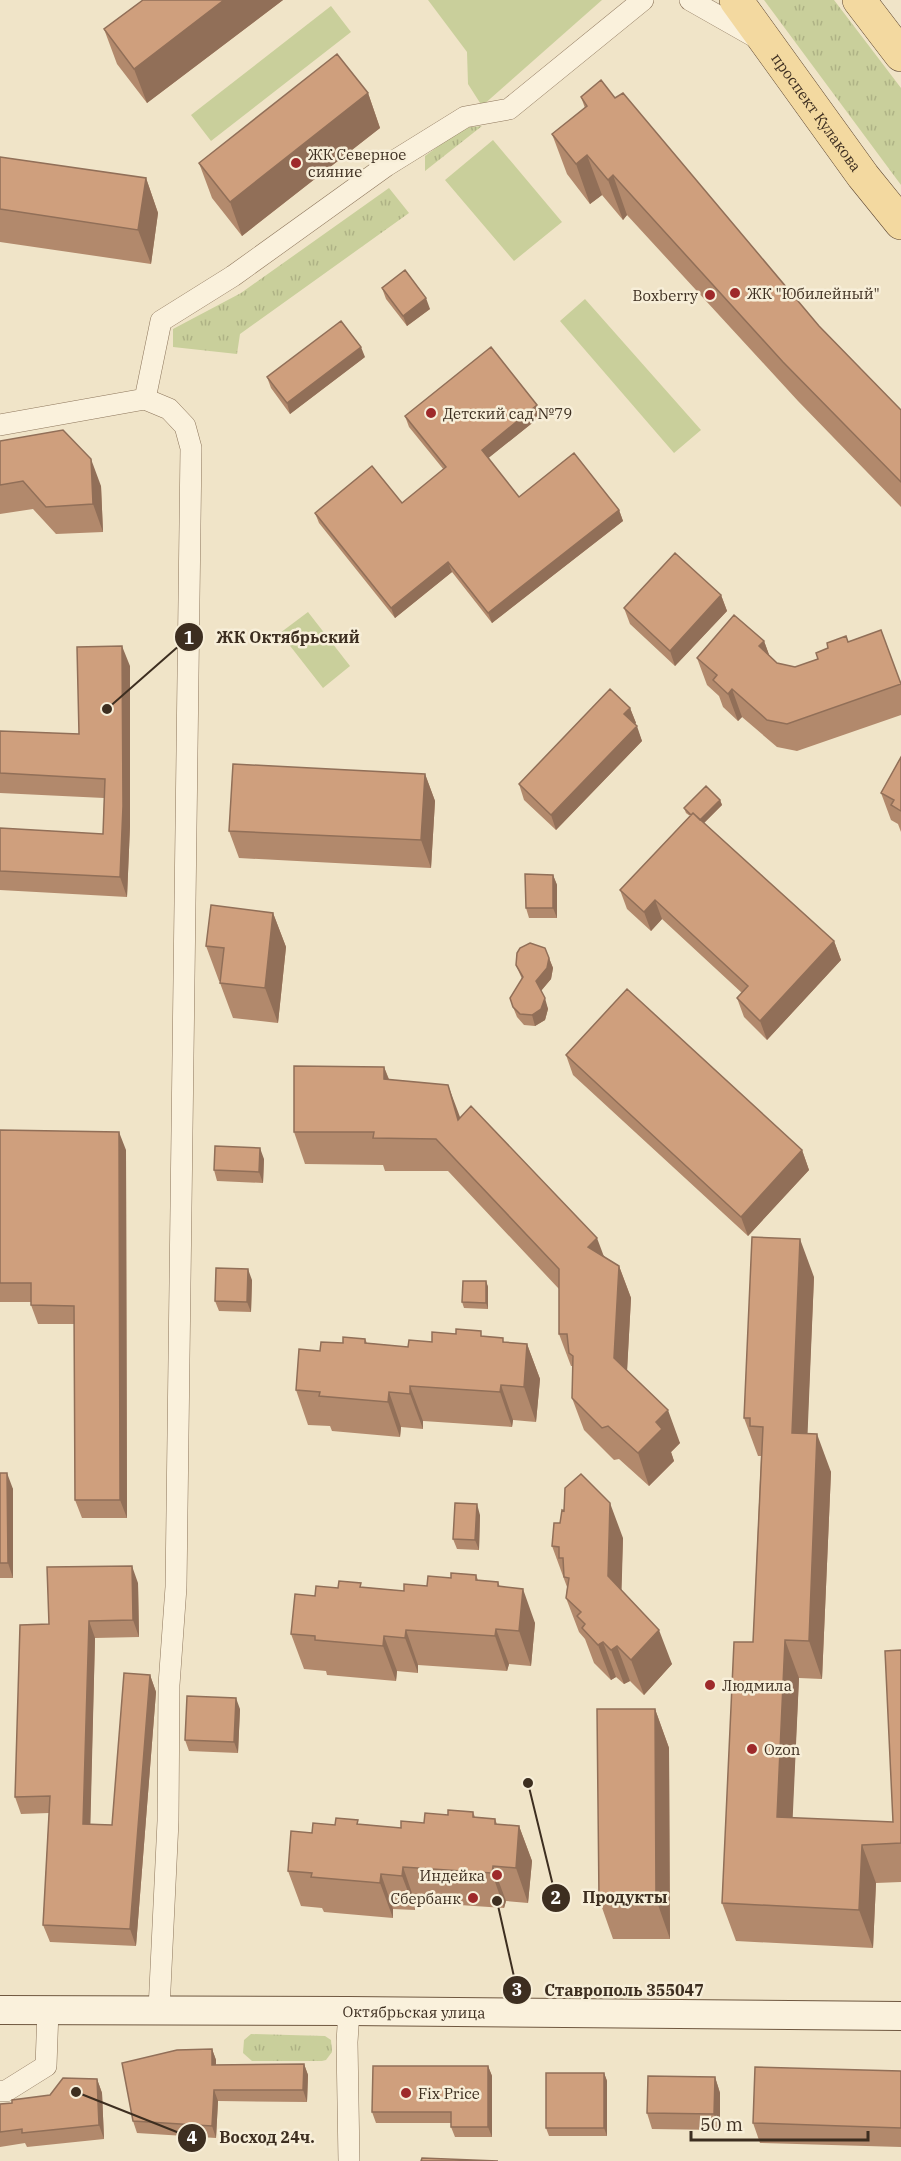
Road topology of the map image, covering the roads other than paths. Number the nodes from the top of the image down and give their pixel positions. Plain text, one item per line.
1 (643, 0) edge
2 (690, 0) edge
3 (736, 0) edge
4 (859, 0) edge
5 (768, 44) junction
6 (901, 55) edge
7 (901, 223) edge
8 (145, 399) junction
9 (0, 425) edge
10 (0, 2010) edge
11 (48, 2010) junction
12 (159, 2010) junction
13 (350, 2011) junction
14 (901, 2016) edge
15 (0, 2091) edge
16 (349, 2161) edge

1 - 8 street
2 - 5 street
3 - 5 main road, проспект Кулакова
4 - 6 main road
5 - 7 main road, проспект Кулакова
8 - 9 street
8 - 12 street
10 - 11 main road, Октябрьская улица
11 - 12 main road, Октябрьская улица
11 - 15 street
12 - 13 main road, Октябрьская улица
13 - 14 main road, Октябрьская улица
13 - 16 street

